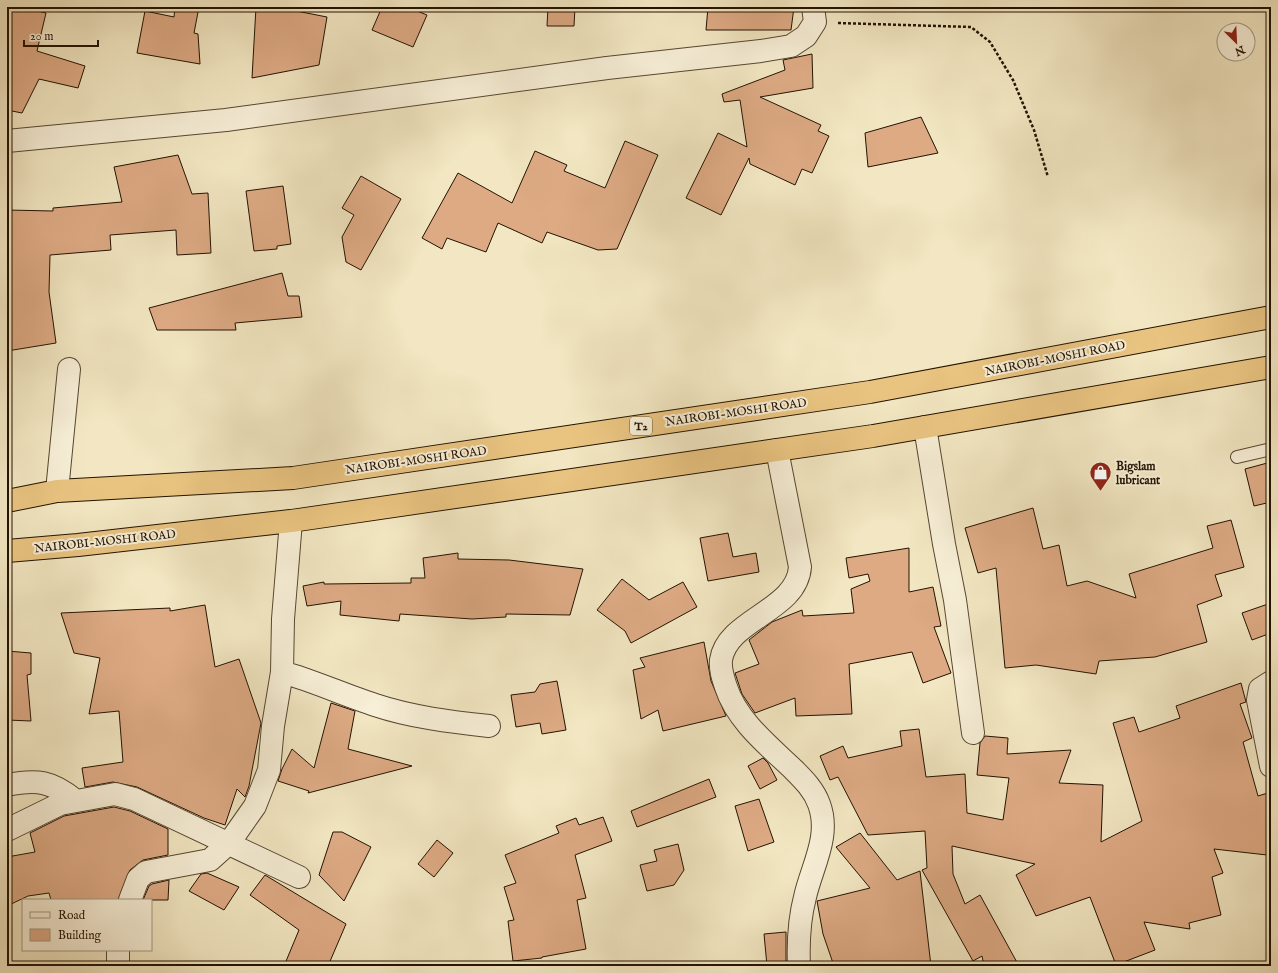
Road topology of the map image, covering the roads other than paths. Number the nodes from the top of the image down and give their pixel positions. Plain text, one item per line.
1 (814, 14) edge
2 (7, 141) edge
3 (1271, 317) edge
4 (1271, 366) edge
5 (69, 369) dead end
6 (925, 427) junction
7 (1271, 449) edge
8 (777, 450) junction
9 (1237, 457) dead end
10 (57, 491) junction
11 (7, 501) edge
12 (291, 521) junction
13 (7, 551) edge
14 (282, 672) junction
15 (1271, 682) edge
16 (489, 726) dead end
17 (973, 733) dead end
18 (1271, 766) edge
19 (7, 785) edge
20 (76, 801) junction
21 (7, 830) edge
22 (229, 843) junction
23 (299, 876) dead end
24 (130, 899) edge
25 (118, 951) edge
26 (118, 966) edge
27 (798, 966) edge

1 - 2 street
3 - 10 highway, NAIROBI-MOSHI ROAD / T2
4 - 6 highway, NAIROBI-MOSHI ROAD
5 - 10 street
6 - 8 highway, NAIROBI-MOSHI ROAD
6 - 17 street
7 - 9 lane
8 - 12 highway, NAIROBI-MOSHI ROAD
8 - 27 street
10 - 11 highway, NAIROBI-MOSHI ROAD / T2
12 - 13 highway, NAIROBI-MOSHI ROAD
12 - 14 street
14 - 16 street
14 - 22 street
15 - 18 street
19 - 20 street
20 - 21 street
20 - 22 street
22 - 23 street
22 - 24 street
25 - 26 street

